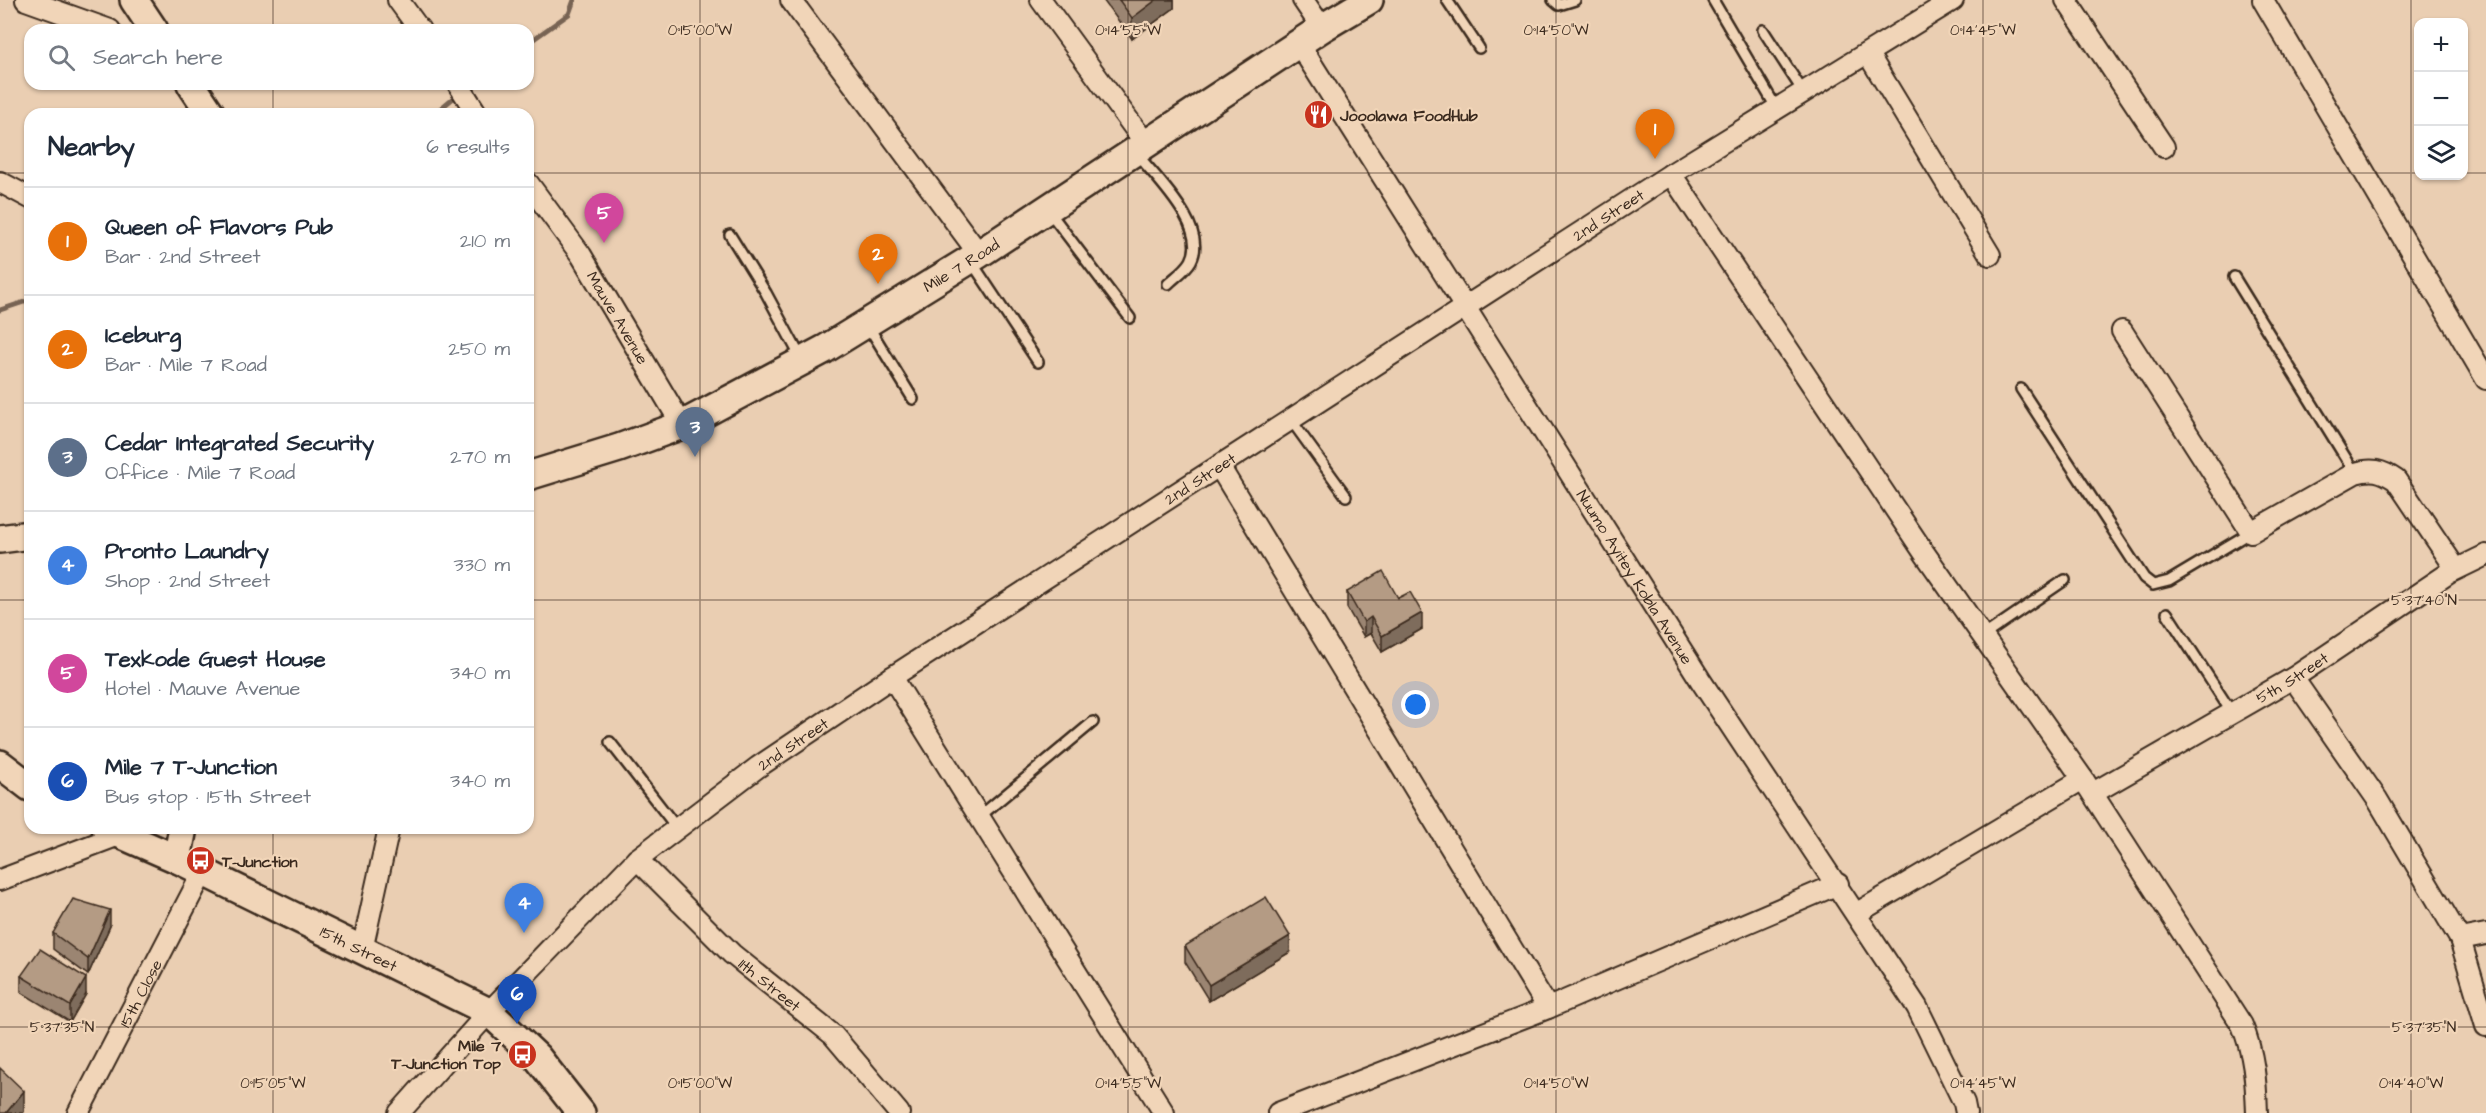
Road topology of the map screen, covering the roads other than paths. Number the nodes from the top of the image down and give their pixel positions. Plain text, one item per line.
1 (26, 0) edge
2 (134, 0) edge
3 (398, 0) edge
4 (791, 0) edge
5 (1041, 0) edge
6 (1303, 0) edge
7 (1369, 0) edge
8 (1447, 0) edge
9 (1553, 0) edge
10 (1575, 0) edge
11 (1713, 0) edge
12 (1953, 0) edge
13 (2066, 0) edge
14 (2263, 0) edge
15 (93, 24) edge
16 (150, 24) edge
17 (416, 24) edge
18 (1322, 28) junction
19 (1763, 30) dead end
20 (1299, 44) junction
21 (1479, 48) dead end
22 (1868, 54) junction
23 (195, 90) edge
24 (462, 90) edge
25 (1804, 93) junction
26 (207, 108) edge
27 (473, 108) edge
28 (1777, 109) junction
29 (2164, 147) dead end
30 (1141, 148) junction
31 (1671, 174) junction
32 (0, 182) edge
33 (534, 191) edge
34 (24, 195) edge
35 (1047, 210) junction
36 (730, 236) dead end
37 (1990, 255) dead end
38 (975, 257) junction
39 (2234, 277) dead end
40 (1168, 284) dead end
41 (1465, 306) junction
42 (1130, 318) dead end
43 (867, 324) junction
44 (2122, 331) dead end
45 (802, 360) junction
46 (1038, 362) dead end
47 (2486, 379) edge
48 (2021, 389) dead end
49 (913, 399) dead end
50 (1291, 420) junction
51 (682, 425) junction
52 (1219, 466) junction
53 (2355, 473) junction
54 (534, 474) edge
55 (1346, 496) dead end
56 (2251, 532) junction
57 (24, 536) edge
58 (0, 539) edge
59 (2486, 555) edge
60 (2456, 569) junction
61 (2065, 580) dead end
62 (2167, 613) dead end
63 (1983, 636) junction
64 (892, 677) junction
65 (2293, 678) junction
66 (2232, 713) junction
67 (1093, 722) dead end
68 (610, 742) dead end
69 (0, 764) edge
70 (24, 782) edge
71 (2088, 786) junction
72 (979, 817) junction
73 (677, 828) junction
74 (105, 834) edge
75 (119, 834) edge
76 (182, 834) edge
77 (388, 834) edge
78 (177, 859) junction
79 (637, 859) junction
80 (202, 872) junction
81 (0, 880) edge
82 (1838, 884) junction
83 (1857, 914) junction
84 (2486, 934) edge
85 (2460, 939) junction
86 (362, 950) junction
87 (1548, 1008) junction
88 (489, 1012) junction
89 (2486, 1026) edge
90 (78, 1113) edge
91 (399, 1113) edge
92 (581, 1113) edge
93 (899, 1113) edge
94 (1164, 1113) edge
95 (1278, 1113) edge
96 (1966, 1113) edge
97 (2257, 1113) edge

1 - 15 street
2 - 16 street
3 - 17 street
4 - 38 street
5 - 30 street
6 - 18 street
7 - 18 street, Mile 7 Road
8 - 21 lane
9 - 10 lane
11 - 28 lane
12 - 22 street, 2nd Street
13 - 29 street
14 - 47 street
18 - 20 street, Mile 7 Road
19 - 25 lane
20 - 30 street, Mile 7 Road
20 - 41 street, Nuumo Ayitey Kobla Avenue
22 - 25 street, 2nd Street
22 - 37 street
23 - 26 street
24 - 27 street
25 - 28 street, 2nd Street
28 - 31 street, 2nd Street
30 - 35 street, Mile 7 Road
30 - 40 lane
31 - 41 street, 2nd Street
31 - 63 street
32 - 34 street
33 - 51 street, Mauve Avenue
35 - 38 street, Mile 7 Road
35 - 42 lane
36 - 45 lane
38 - 43 street, Mile 7 Road
38 - 46 lane
39 - 53 lane
41 - 50 street, 2nd Street
41 - 82 street, Nuumo Ayitey Kobla Avenue
43 - 45 street, Mile 7 Road
43 - 49 lane
44 - 56 street
45 - 51 street, Mile 7 Road
48 - 56 lane
50 - 52 street, 2nd Street
50 - 55 lane
51 - 54 street, Mile 7 Road
52 - 64 street, 2nd Street
52 - 87 street
53 - 56 street
53 - 60 street
57 - 58 street
59 - 60 street, 5th Street
60 - 65 street, 5th Street
61 - 63 lane
62 - 66 lane
63 - 71 street
64 - 72 street
64 - 73 street, 2nd Street
65 - 66 street, 5th Street
65 - 85 street
66 - 71 street, 5th Street
67 - 72 lane
68 - 73 lane
69 - 70 street
71 - 83 street, 5th Street
71 - 97 street
72 - 94 street
73 - 79 street, 2nd Street
74 - 81 street
75 - 78 street, 15th Street
76 - 78 street
77 - 86 street
78 - 80 street, 15th Street
79 - 88 street, 2nd Street
79 - 93 street, 11th Street
80 - 86 street, 15th Street
80 - 90 street, 15th Close
82 - 83 street, Nuumo Ayitey Kobla Avenue
82 - 87 street
83 - 96 street, Nuumo Ayitey Kobla Avenue
84 - 85 street
85 - 89 street
86 - 88 street, 15th Street
87 - 95 street
88 - 91 street, 2nd Street
88 - 92 street, 15th Street

